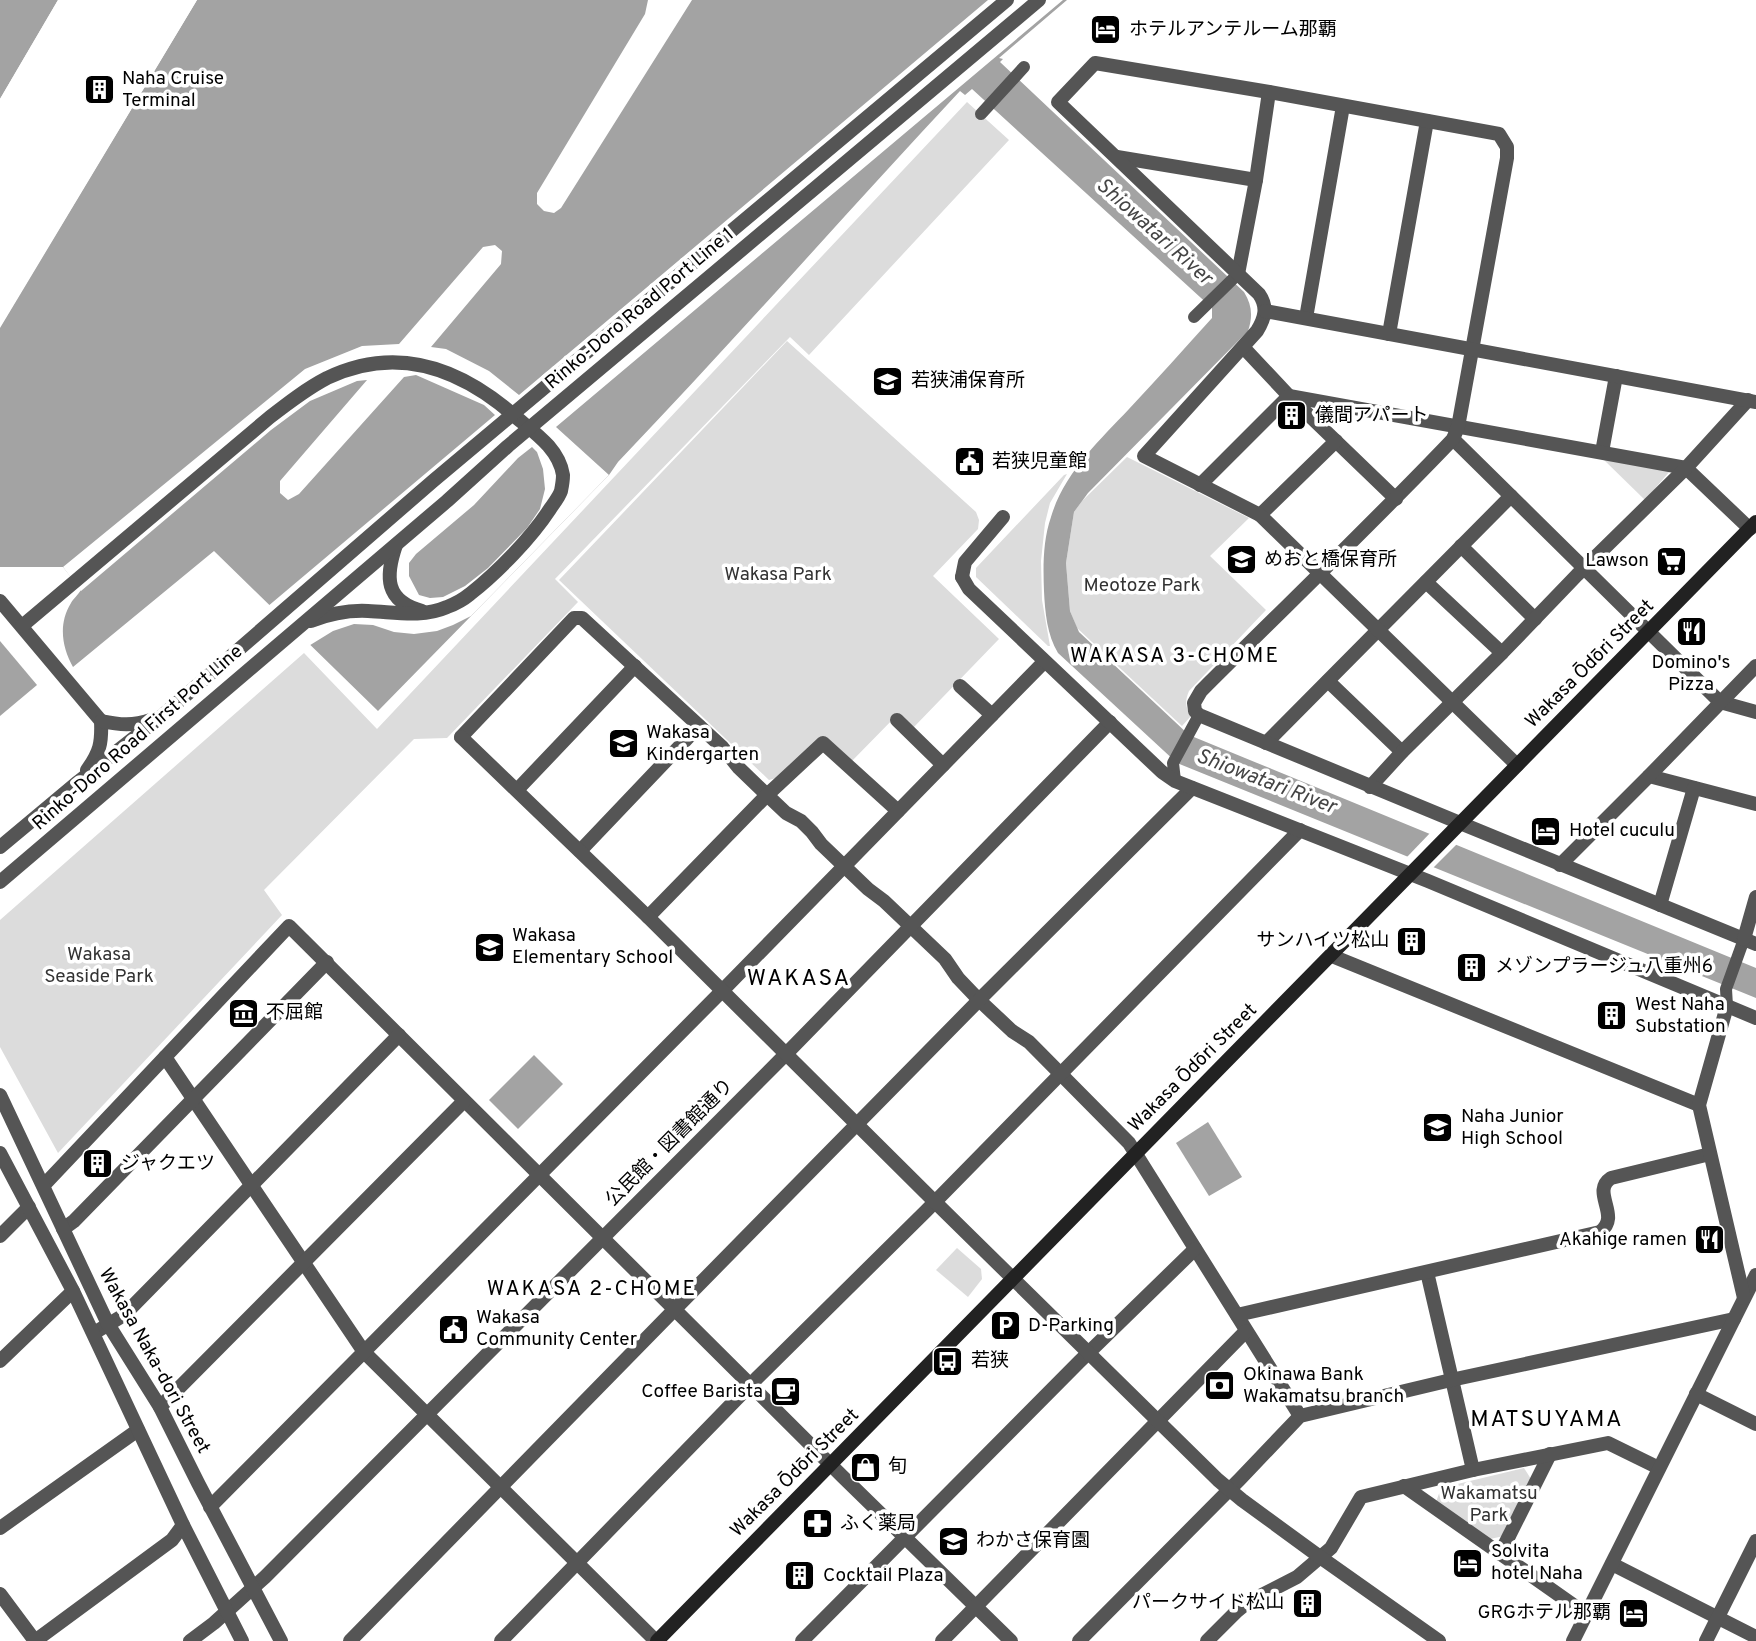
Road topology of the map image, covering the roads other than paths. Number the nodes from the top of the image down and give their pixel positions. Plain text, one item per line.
1 (1007, 0) edge
2 (1039, 0) edge
3 (1024, 68) dead end
4 (1269, 92) junction
5 (1343, 106) junction
6 (981, 114) dead end
7 (1427, 121) junction
8 (1117, 158) junction
9 (1256, 180) junction
10 (1233, 278) junction
11 (1265, 311) junction
12 (1194, 317) dead end
13 (1306, 318) junction
14 (1389, 334) junction
15 (1243, 347) junction
16 (1472, 349) junction
17 (1616, 376) junction
18 (1289, 396) junction
19 (1752, 401) edge
20 (1455, 433) junction
21 (1336, 441) junction
22 (1602, 452) junction
23 (1686, 468) junction
24 (1200, 485) junction
25 (1511, 496) junction
26 (1395, 499) junction
27 (1260, 515) junction
28 (1003, 517) dead end
29 (1753, 526) edge
30 (397, 542) junction
31 (1461, 546) junction
32 (1584, 568) junction
33 (1320, 574) junction
34 (1426, 582) junction
35 (0, 601) edge
36 (427, 612) junction
37 (1535, 619) junction
38 (302, 625) junction
39 (22, 626) junction
40 (1378, 630) junction
41 (1649, 632) junction
42 (256, 634) joint
43 (270, 651) joint
44 (1502, 653) junction
45 (1044, 662) junction
46 (635, 666) junction
47 (1756, 666) edge
48 (1328, 681) junction
49 (960, 686) dead end
50 (1720, 702) junction
51 (1453, 703) junction
52 (1756, 712) edge
53 (163, 715) junction
54 (992, 715) junction
55 (1199, 715) junction
56 (897, 720) dead end
57 (101, 721) junction
58 (1110, 722) junction
59 (699, 726) junction
60 (1266, 743) junction
61 (1402, 752) junction
62 (943, 765) junction
63 (1517, 765) junction
64 (1649, 776) junction
65 (1175, 781) junction
66 (78, 782) junction
67 (1370, 787) junction
68 (1192, 788) junction
69 (1694, 788) junction
70 (517, 790) junction
71 (767, 795) junction
72 (1756, 804) edge
73 (898, 811) junction
74 (1460, 823) junction
75 (1300, 830) junction
76 (0, 847) edge
77 (580, 850) junction
78 (1560, 865) junction
79 (844, 866) junction
80 (1416, 869) junction
81 (0, 882) edge
82 (1756, 897) edge
83 (1660, 905) junction
84 (648, 917) junction
85 (910, 926) junction
86 (1750, 941) edge
87 (1332, 956) junction
88 (327, 962) junction
89 (722, 990) junction
90 (979, 1000) junction
91 (1727, 1006) junction
92 (1756, 1018) edge
93 (399, 1035) junction
94 (786, 1054) junction
95 (165, 1057) junction
96 (1061, 1074) junction
97 (0, 1095) edge
98 (194, 1100) junction
99 (464, 1101) junction
100 (1699, 1105) junction
101 (858, 1124) junction
102 (0, 1153) edge
103 (1135, 1154) junction
104 (1710, 1154) junction
105 (539, 1175) junction
106 (44, 1185) junction
107 (251, 1186) junction
108 (935, 1202) junction
109 (29, 1207) junction
110 (63, 1229) junction
111 (0, 1236) edge
112 (603, 1238) junction
113 (1195, 1249) junction
114 (304, 1264) junction
115 (1427, 1272) junction
116 (1756, 1275) edge
117 (1014, 1278) junction
118 (73, 1291) junction
119 (1744, 1298) junction
120 (675, 1309) junction
121 (1237, 1315) junction
122 (1734, 1318) junction
123 (108, 1324) junction
124 (1246, 1331) junction
125 (94, 1333) junction
126 (364, 1352) junction
127 (1088, 1353) junction
128 (0, 1361) edge
129 (1451, 1380) junction
130 (750, 1384) junction
131 (1696, 1394) junction
132 (160, 1407) junction
133 (427, 1415) junction
134 (1300, 1416) junction
135 (1157, 1421) junction
136 (1756, 1424) edge
137 (138, 1430) junction
138 (1550, 1454) junction
139 (830, 1464) junction
140 (1659, 1468) junction
141 (1473, 1470) junction
142 (1405, 1486) junction
143 (500, 1487) junction
144 (1230, 1490) junction
145 (210, 1507) junction
146 (183, 1525) junction
147 (0, 1528) edge
148 (906, 1537) junction
149 (1756, 1541) edge
150 (1500, 1554) junction
151 (1320, 1557) junction
152 (577, 1564) junction
153 (1612, 1564) junction
154 (253, 1588) junction
155 (0, 1594) edge
156 (976, 1606) junction
157 (227, 1612) junction
158 (1586, 1614) junction
159 (1717, 1618) junction
160 (1756, 1637) edge
161 (35, 1641) edge
162 (190, 1641) edge
163 (242, 1641) edge
164 (281, 1641) edge
165 (350, 1641) edge
166 (501, 1641) edge
167 (657, 1641) edge
168 (802, 1641) edge
169 (942, 1641) edge
170 (1011, 1641) edge
171 (1079, 1641) edge
172 (1208, 1641) edge
173 (1438, 1641) edge
174 (1573, 1641) edge
175 (1706, 1641) edge

1 - 42 street, Rinko-Doro Road Port Line 1
2 - 30 street, Rinko-Doro Road Port Line 1
3 - 6 street
4 - 5 street
4 - 8 street
4 - 9 street
5 - 7 street
5 - 13 street
7 - 14 street
7 - 16 street
8 - 9 street
8 - 10 street
9 - 10 street
10 - 11 street
10 - 12 street
11 - 13 street
11 - 15 street
13 - 14 street
14 - 16 street
15 - 18 street
15 - 24 street
16 - 17 street
16 - 20 street
17 - 19 street
17 - 22 street
18 - 20 street
18 - 21 street
18 - 24 street
19 - 23 street
20 - 22 street
20 - 25 street
20 - 26 street
21 - 26 street
21 - 27 street
22 - 23 street
23 - 29 street
23 - 32 street
24 - 27 street
25 - 31 street
25 - 32 street
26 - 33 street
27 - 33 street
28 - 45 street
29 - 41 main road, Wakasa Ōdōri Street
30 - 36 street
30 - 38 street, Rinko-Doro Road Port Line 1
31 - 34 street
31 - 37 street
32 - 37 street
32 - 41 street
33 - 40 street
33 - 55 street
34 - 40 street
34 - 44 street
35 - 39 street
36 - 38 street
36 - 39 street
37 - 44 street
38 - 43 street, Rinko-Doro Road Port Line 1
39 - 57 street
40 - 48 street
40 - 51 street
41 - 50 street
41 - 63 main road, Wakasa Ōdōri Street
42 - 53 street, Rinko-Doro Road First Port Line
43 - 81 street, Rinko-Doro Road First Port Line
44 - 51 street
45 - 54 street
45 - 58 street
46 - 59 street
46 - 70 street
46 - 70 street
47 - 50 street
48 - 60 street
48 - 61 street
49 - 54 street
50 - 52 street
50 - 64 street
51 - 61 street
51 - 63 street
53 - 57 street
53 - 66 street, Rinko-Doro Road First Port Line
54 - 62 street
55 - 60 street
55 - 65 street
56 - 62 street
57 - 66 street
58 - 65 street
58 - 85 street, 公民館・図書館通り
59 - 71 street
59 - 77 street
60 - 67 street
61 - 67 street
62 - 73 street
63 - 74 main road, Wakasa Ōdōri Street
64 - 69 street
64 - 78 street
65 - 68 street
66 - 76 street, Rinko-Doro Road First Port Line
67 - 74 street
68 - 75 street
68 - 90 street
69 - 72 street
69 - 83 street
70 - 77 street
71 - 73 street
71 - 79 street
71 - 84 street
73 - 79 street
74 - 78 street
74 - 80 main road, Wakasa Ōdōri Street
75 - 80 street
75 - 96 street
77 - 84 street
78 - 83 street
79 - 85 street
79 - 89 street
80 - 87 main road, Wakasa Ōdōri Street
80 - 91 street
82 - 86 street
83 - 86 street
84 - 89 street
85 - 90 street
85 - 94 street, 公民館・図書館通り
86 - 91 street
87 - 100 street
87 - 103 main road, Wakasa Ōdōri Street
88 - 93 street
88 - 95 street
88 - 98 street
89 - 94 street
89 - 105 street
90 - 96 street
90 - 101 street
91 - 92 street
91 - 100 street
93 - 99 street
93 - 107 street
94 - 101 street
94 - 112 street, 公民館・図書館通り
95 - 98 street
95 - 106 street
96 - 103 street
96 - 108 street
97 - 106 street, Wakasa Naka-dori Street
98 - 107 street
98 - 110 street
99 - 105 street
99 - 114 street
100 - 104 street
101 - 108 street
101 - 120 street
102 - 109 street, Wakasa Naka-dori Street
103 - 113 street
103 - 117 main road, Wakasa Ōdōri Street
104 - 115 street
104 - 119 street
105 - 112 street
105 - 126 street
106 - 110 street, Wakasa Naka-dori Street
107 - 114 street
107 - 123 street
108 - 117 street
108 - 130 street
109 - 111 street
109 - 118 street, Wakasa Naka-dori Street
110 - 123 street, Wakasa Naka-dori Street
112 - 120 street
112 - 133 street, 公民館・図書館通り
113 - 121 street
113 - 127 street
114 - 126 street
114 - 132 street
115 - 121 street
115 - 129 street
116 - 119 street
117 - 127 street
117 - 139 main road, Wakasa Ōdōri Street
118 - 125 street, Wakasa Naka-dori Street
118 - 128 street
119 - 122 street
120 - 130 street
120 - 143 street
121 - 124 street
122 - 129 street
122 - 131 street
123 - 125 street
123 - 132 street, Wakasa Naka-dori Street
124 - 134 street
124 - 135 street
125 - 137 street, Wakasa Naka-dori Street
126 - 133 street
126 - 145 street
127 - 135 street
127 - 148 street
129 - 134 street
129 - 141 street
130 - 139 street
130 - 152 street
131 - 136 street
131 - 140 street
132 - 145 street, Wakasa Naka-dori Street
133 - 143 street
133 - 154 street, 公民館・図書館通り
134 - 144 street
135 - 144 street
135 - 156 street
137 - 146 street, Wakasa Naka-dori Street
137 - 147 street
138 - 140 street
138 - 141 street
138 - 150 street
139 - 148 street
139 - 167 main road, Wakasa Ōdōri Street
140 - 153 street
141 - 142 street
142 - 150 street
142 - 151 street
143 - 152 street
143 - 165 street
144 - 151 street
144 - 171 street
145 - 154 street, Wakasa Naka-dori Street
146 - 157 street, Wakasa Naka-dori Street
146 - 161 street
148 - 156 street
148 - 168 street
149 - 159 street
150 - 158 street
151 - 172 street
151 - 173 street
152 - 166 street
152 - 167 street
153 - 158 street
153 - 159 street
154 - 157 street, 公民館・図書館通り
154 - 164 street, Wakasa Naka-dori Street
155 - 161 street
156 - 169 street
156 - 170 street
157 - 162 street, 公民館・図書館通り
157 - 163 street, Wakasa Naka-dori Street
158 - 174 street
159 - 160 street
159 - 175 street

